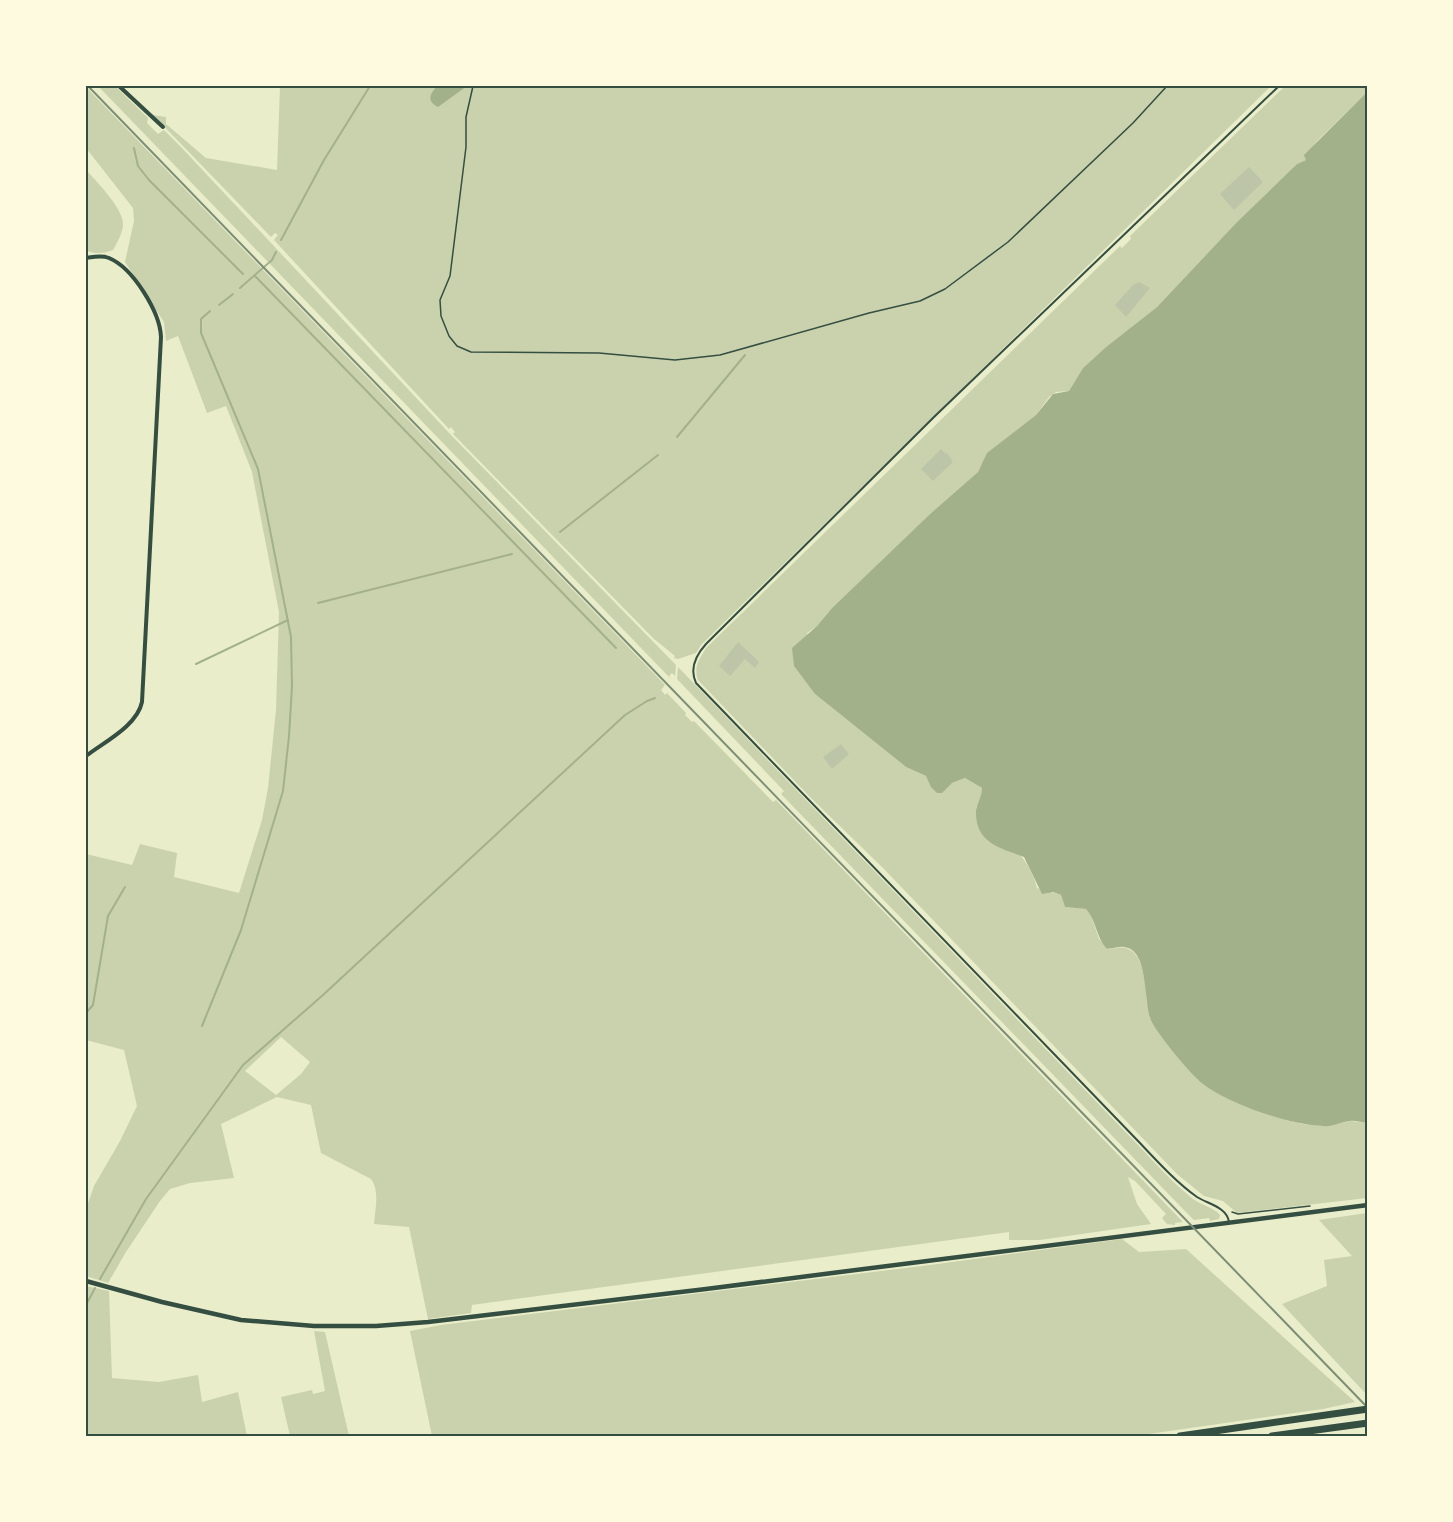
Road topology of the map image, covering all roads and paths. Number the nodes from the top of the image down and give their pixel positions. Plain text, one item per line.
1 (119, 86) edge
2 (473, 86) edge
3 (1167, 86) edge
4 (1279, 86) edge
5 (163, 127) dead end
6 (86, 258) edge
7 (86, 756) edge
8 (1368, 1205) edge
9 (1317, 1206) dead end
10 (1223, 1210) junction
11 (1229, 1222) junction
12 (86, 1281) edge
13 (1368, 1408) edge
14 (1368, 1423) edge
15 (1180, 1437) edge
16 (1272, 1437) edge

1 - 5 street
2 - 3 path
4 - 10 lane
6 - 7 street
8 - 11 street
9 - 10 path
10 - 11 lane
11 - 12 street
13 - 15 highway
14 - 16 highway

